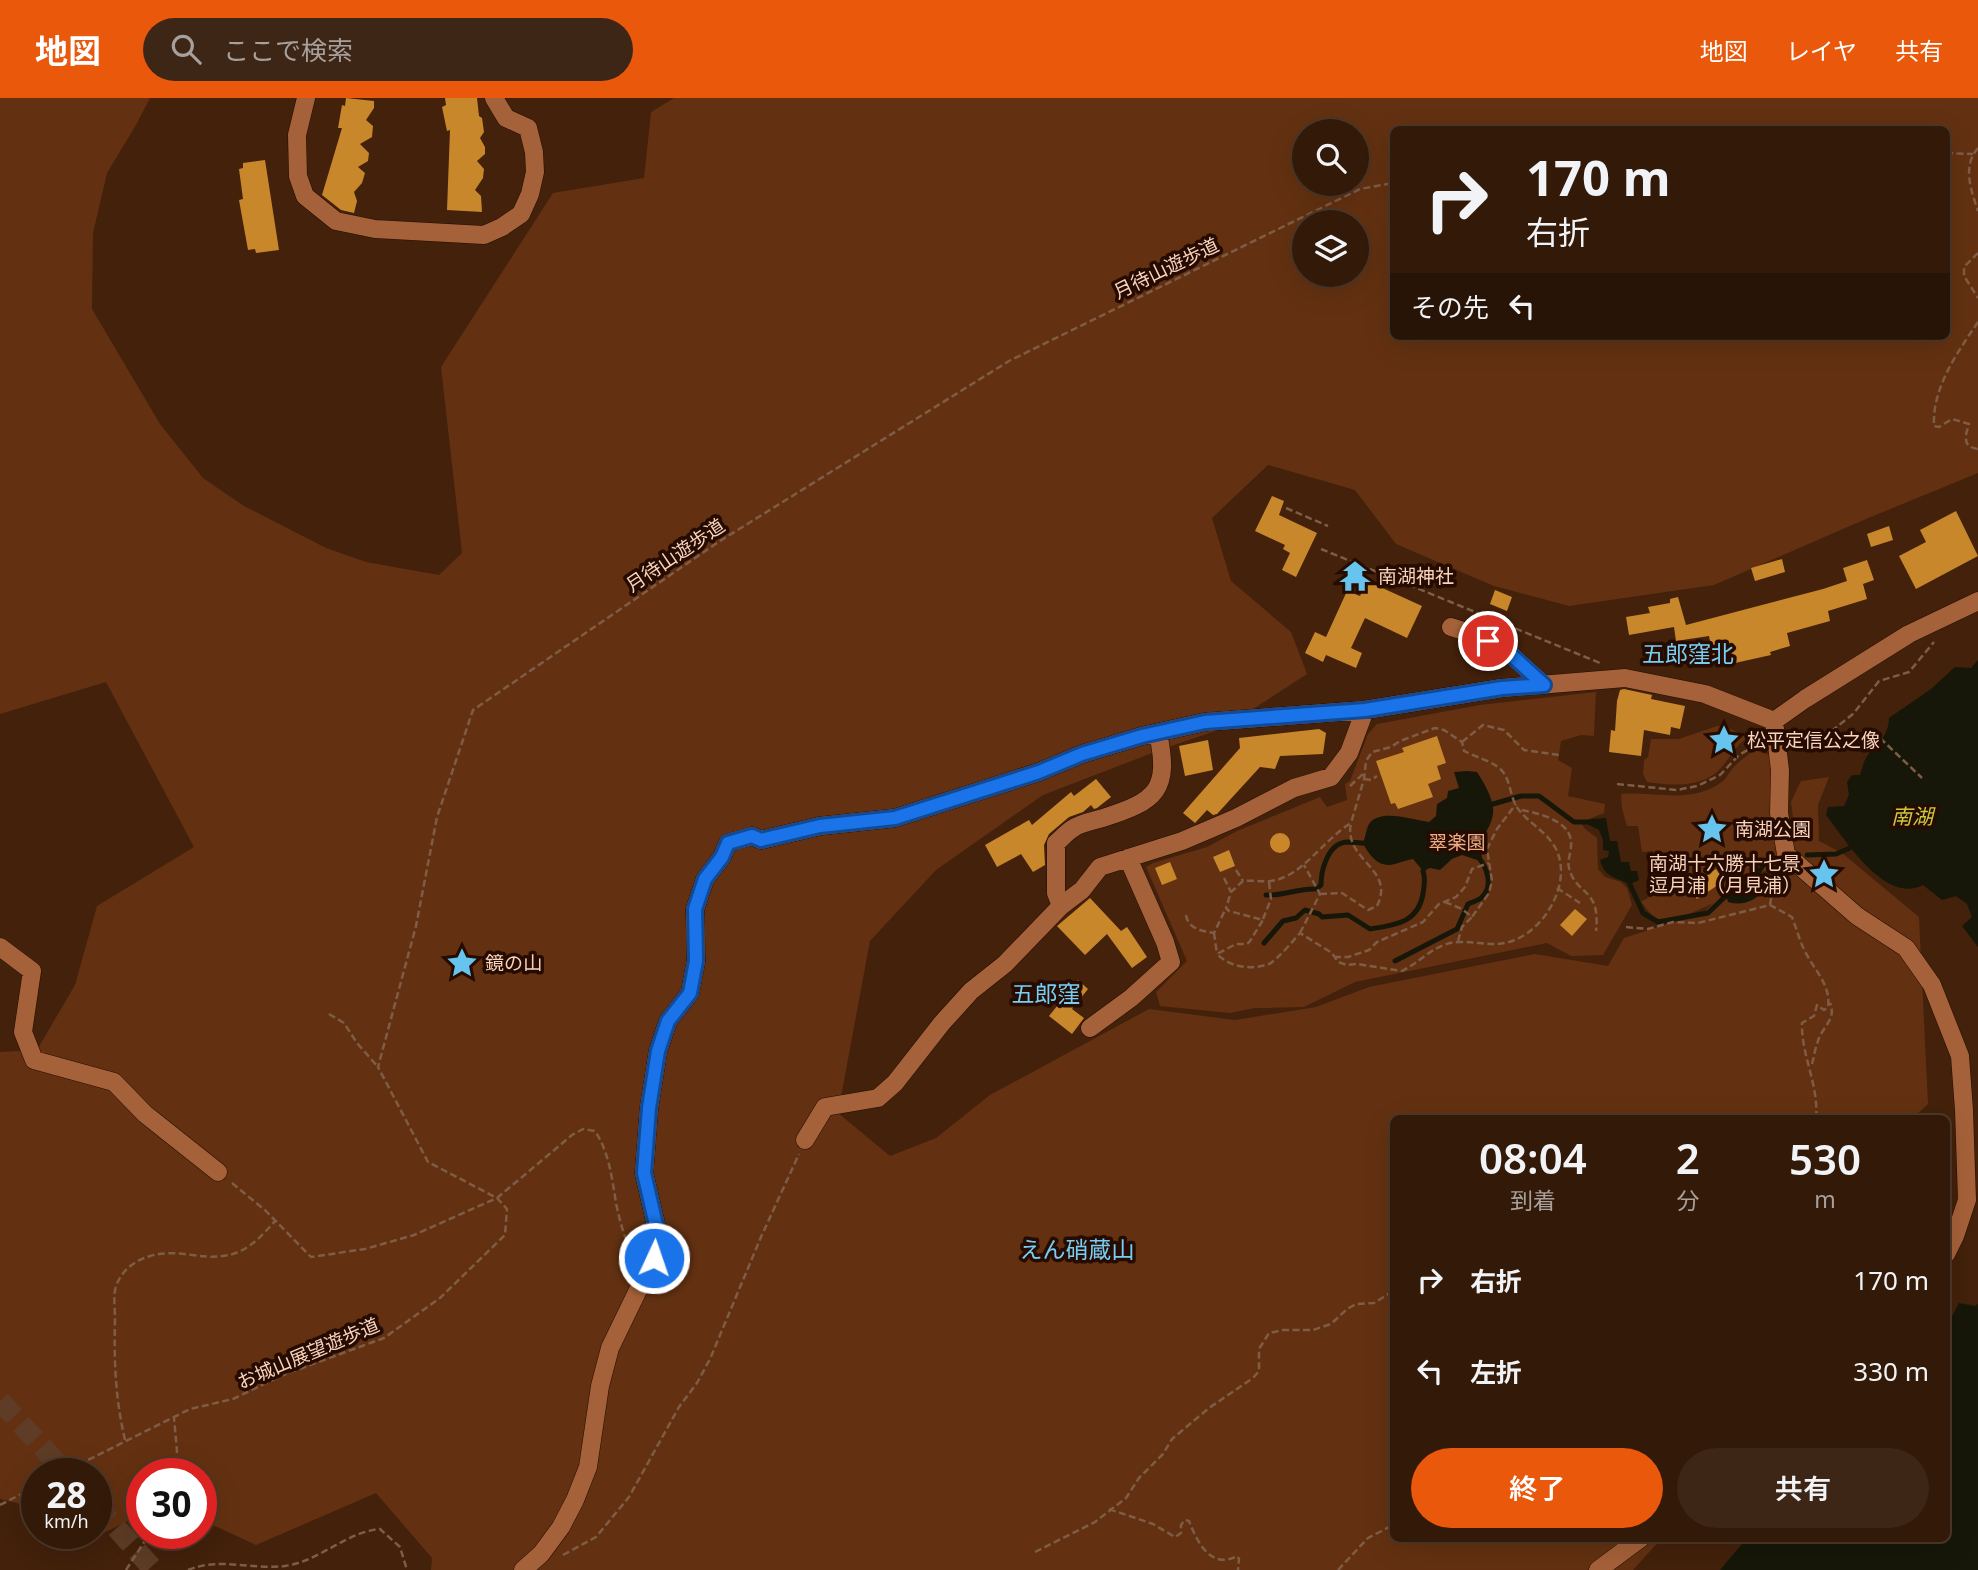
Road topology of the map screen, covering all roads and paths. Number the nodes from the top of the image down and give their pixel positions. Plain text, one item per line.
1 (306, 98) edge
2 (494, 98) edge
3 (1978, 148) edge
4 (1950, 153) edge
5 (1973, 154) junction
6 (1390, 184) edge
7 (1978, 211) edge
8 (1978, 253) edge
9 (1978, 298) edge
10 (1978, 322) edge
11 (1978, 449) edge
12 (1286, 508) dead end
13 (1328, 526) dead end
14 (1321, 549) dead end
15 (1978, 601) edge
16 (1451, 626) dead end
17 (1935, 640) dead end
18 (1560, 647) dead end
19 (1544, 685) junction
20 (1365, 710) junction
21 (1158, 733) junction
22 (1776, 733) junction
23 (1880, 738) dead end
24 (1462, 742) junction
25 (1559, 755) dead end
26 (1363, 774) junction
27 (1377, 776) dead end
28 (1922, 778) dead end
29 (1364, 779) junction
30 (1617, 784) dead end
31 (1350, 786) dead end
32 (1516, 804) junction
33 (1518, 810) junction
34 (1351, 824) junction
35 (1786, 854) junction
36 (1128, 858) junction
37 (1489, 863) junction
38 (1304, 865) junction
39 (1236, 870) dead end
40 (1224, 878) dead end
41 (1243, 881) junction
42 (1269, 882) junction
43 (1557, 888) junction
44 (1231, 892) junction
45 (1319, 894) junction
46 (1446, 902) junction
47 (1580, 903) dead end
48 (1770, 905) junction
49 (1061, 906) junction
50 (1226, 908) junction
51 (1185, 915) dead end
52 (1471, 915) junction
53 (1263, 920) junction
54 (1626, 927) dead end
55 (1596, 931) dead end
56 (1214, 933) junction
57 (1300, 933) junction
58 (1458, 942) junction
59 (0, 947) edge
60 (1217, 954) junction
61 (1334, 957) junction
62 (1829, 1000) junction
63 (329, 1014) dead end
64 (1090, 1028) dead end
65 (378, 1066) junction
66 (1811, 1069) junction
67 (1816, 1115) edge
68 (805, 1140) joint
69 (218, 1172) joint
70 (497, 1199) junction
71 (275, 1221) junction
72 (1950, 1246) edge
73 (642, 1282) junction
74 (1390, 1293) edge
75 (174, 1418) junction
76 (125, 1440) junction
77 (91, 1458) edge
78 (176, 1458) edge
79 (21, 1494) edge
80 (0, 1505) edge
81 (1109, 1509) junction
82 (1390, 1527) edge
83 (1636, 1542) edge
84 (140, 1549) edge
85 (1035, 1552) dead end
86 (560, 1557) dead end
87 (126, 1570) edge
88 (188, 1570) edge
89 (407, 1570) edge
90 (523, 1570) edge
91 (1238, 1570) edge
92 (1338, 1570) edge
93 (1598, 1570) edge

1 - 2 street
3 - 5 path
4 - 5 path
5 - 7 path
6 - 65 path, 月待山遊歩道
8 - 9 path
10 - 11 path
12 - 13 path
14 - 18 path
15 - 22 street
16 - 19 street
17 - 22 path
19 - 20 street
19 - 22 street
20 - 21 street
20 - 36 street
21 - 49 street
21 - 73 street
22 - 30 path
22 - 35 street
23 - 28 path
24 - 25 path
24 - 26 path
24 - 32 path
26 - 29 path
26 - 31 path
27 - 29 path
29 - 34 path
32 - 33 path
32 - 37 path
33 - 43 path
33 - 55 path
34 - 38 path
34 - 45 path
35 - 48 path
35 - 72 street
36 - 49 street
36 - 64 street
37 - 46 path
37 - 52 path
38 - 42 path
38 - 45 path
39 - 41 path
40 - 44 path
41 - 42 path
41 - 44 path
42 - 53 path
43 - 47 path
43 - 58 path
44 - 50 path
45 - 57 path
46 - 52 path
46 - 61 path
48 - 54 path
48 - 62 path
49 - 68 street
50 - 53 path
50 - 56 path
51 - 56 path
52 - 58 path
53 - 60 path
56 - 60 path
57 - 60 path
57 - 61 path
58 - 61 path
59 - 69 street
62 - 66 path
62 - 66 path
63 - 65 path
65 - 70 path
66 - 67 path
68 - 86 path
69 - 71 path
70 - 71 path
70 - 73 path
70 - 75 path, お城山展望遊歩道
71 - 76 path
73 - 90 street
74 - 81 path
75 - 76 path, お城山展望遊歩道
75 - 78 path
76 - 77 path, お城山展望遊歩道
79 - 80 path
81 - 85 path
81 - 91 path
82 - 92 path
83 - 93 street
84 - 87 path
88 - 89 path

